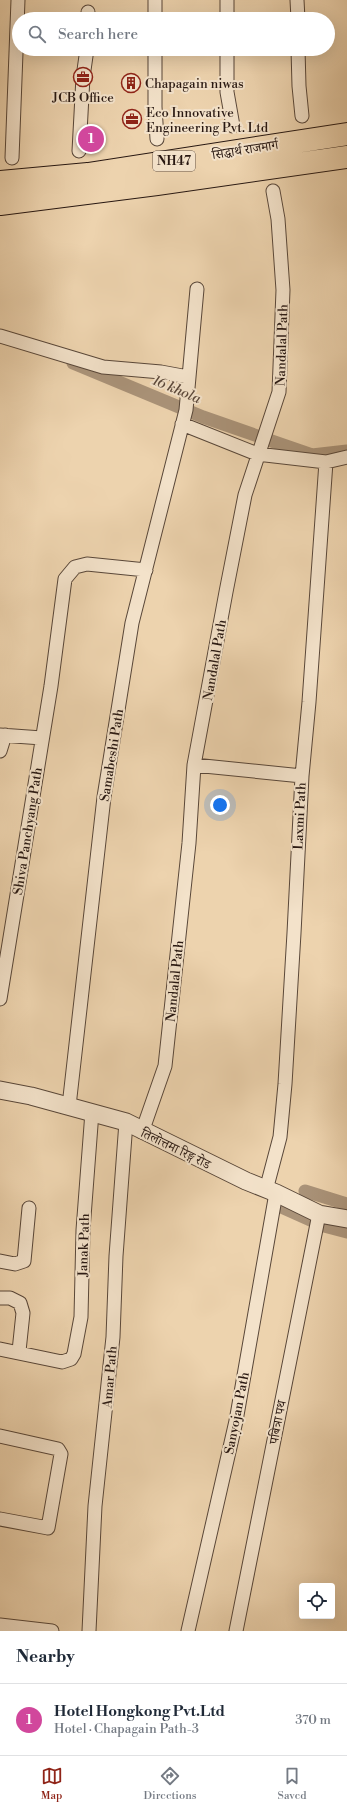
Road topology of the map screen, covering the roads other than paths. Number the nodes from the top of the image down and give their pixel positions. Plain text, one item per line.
1 (18, 0) edge
2 (155, 0) edge
3 (227, 0) edge
4 (297, 0) edge
5 (18, 12) edge
6 (155, 12) edge
7 (227, 12) edge
8 (298, 12) edge
9 (16, 56) edge
10 (85, 56) edge
11 (155, 56) edge
12 (227, 56) edge
13 (298, 56) edge
14 (302, 116) dead end
15 (233, 126) dead end
16 (347, 134) edge
17 (157, 139) dead end
18 (79, 151) dead end
19 (347, 157) edge
20 (12, 158) dead end
21 (0, 182) edge
22 (273, 191) dead end
23 (0, 204) edge
24 (197, 289) dead end
25 (0, 336) edge
26 (188, 377) junction
27 (182, 424) junction
28 (257, 454) junction
29 (347, 458) edge
30 (326, 462) junction
31 (146, 570) junction
32 (2, 735) edge
33 (42, 738) junction
34 (0, 751) edge
35 (194, 765) junction
36 (302, 776) junction
37 (0, 999) edge
38 (0, 1090) edge
39 (69, 1106) junction
40 (92, 1112) junction
41 (126, 1122) junction
42 (142, 1132) junction
43 (271, 1191) junction
44 (29, 1208) dead end
45 (319, 1214) junction
46 (347, 1219) edge
47 (0, 1261) edge
48 (0, 1298) edge
49 (0, 1348) edge
50 (19, 1351) junction
51 (0, 1436) edge
52 (0, 1520) edge
53 (0, 1626) edge
54 (52, 1631) edge
55 (89, 1631) edge
56 (188, 1631) edge
57 (236, 1631) edge

1 - 5 street
2 - 6 street
3 - 7 street
4 - 8 street
9 - 20 street
10 - 18 street
11 - 17 street
12 - 15 street
13 - 14 street
16 - 21 highway, सिद्धार्थ राजमार्ग / NH47
19 - 23 highway, सिद्धार्थ राजमार्ग / NH47
22 - 28 street, Nandalal Path
24 - 26 street, Samabeshi Path
25 - 26 street
26 - 27 street, Samabeshi Path
27 - 28 street
27 - 31 street, Samabeshi Path
28 - 30 street
28 - 35 street, Nandalal Path
29 - 30 street
30 - 36 street, Laxmi Path
31 - 33 street, Shiva Panchyang Path
31 - 39 street, Samabeshi Path
32 - 33 street
32 - 34 street
33 - 37 street, Shiva Panchyang Path
35 - 36 street
35 - 42 street, Nandalal Path
36 - 43 street, Laxmi Path
38 - 39 street, तिलोत्तमा रिङ्ग रोड
39 - 40 street, तिलोत्तमा रिङ्ग रोड
40 - 41 street, तिलोत्तमा रिङ्ग रोड
40 - 50 street, Janak Path
41 - 42 street, तिलोत्तमा रिङ्ग रोड
41 - 55 street, Amar Path
42 - 43 street, तिलोत्तमा रिङ्ग रोड
43 - 45 street, तिलोत्तमा रिङ्ग रोड
43 - 56 street, Sanyojan Path
44 - 47 street
45 - 46 street, तिलोत्तमा रिङ्ग रोड
45 - 57 street, पबित्रा पथ
48 - 50 street
49 - 50 street
51 - 52 street
53 - 54 street

